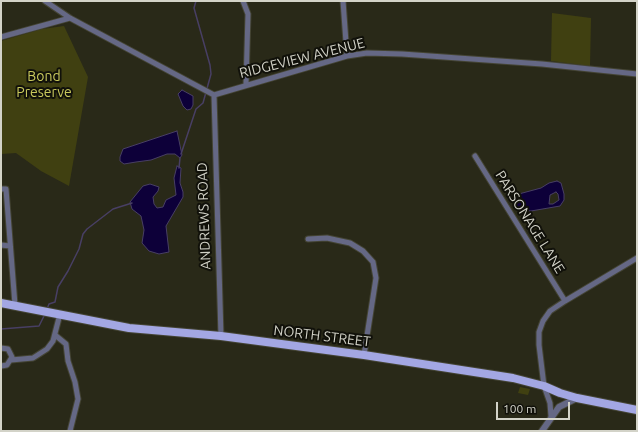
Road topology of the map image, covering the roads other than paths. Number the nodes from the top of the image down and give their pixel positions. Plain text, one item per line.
1 (45, 1) edge
2 (244, 1) edge
3 (343, 1) edge
4 (70, 18) junction
5 (1, 37) edge
6 (347, 56) junction
7 (637, 74) edge
8 (246, 84) junction
9 (209, 92) junction
10 (475, 156) dead end
11 (1, 189) edge
12 (308, 239) dead end
13 (1, 245) edge
14 (10, 246) junction
15 (637, 258) edge
16 (565, 301) junction
17 (1, 303) edge
18 (15, 305) junction
19 (60, 314) junction
20 (55, 335) junction
21 (221, 336) junction
22 (1, 348) edge
23 (364, 355) junction
24 (11, 360) junction
25 (1, 366) edge
26 (544, 386) junction
27 (577, 398) junction
28 (637, 410) edge
29 (551, 416) junction
30 (70, 431) edge
31 (542, 431) edge

1 - 4 street
2 - 8 street
3 - 6 street
4 - 5 street
4 - 9 street
6 - 7 street, RIDGEVIEW AVENUE
6 - 8 street, RIDGEVIEW AVENUE
8 - 9 street, RIDGEVIEW AVENUE
9 - 21 street, ANDREWS ROAD
10 - 16 street, PARSONAGE LANE
11 - 14 street
12 - 23 street
13 - 14 street
14 - 18 street
15 - 16 street
16 - 26 street
17 - 18 main road, NORTH STREET
18 - 19 main road, NORTH STREET
19 - 20 street
19 - 21 main road, NORTH STREET
20 - 24 street
20 - 30 street
21 - 23 main road, NORTH STREET
22 - 24 street
23 - 26 main road, NORTH STREET
24 - 25 street
26 - 27 main road, NORTH STREET
26 - 29 street
27 - 28 main road, NORTH STREET
27 - 29 street
29 - 31 street

